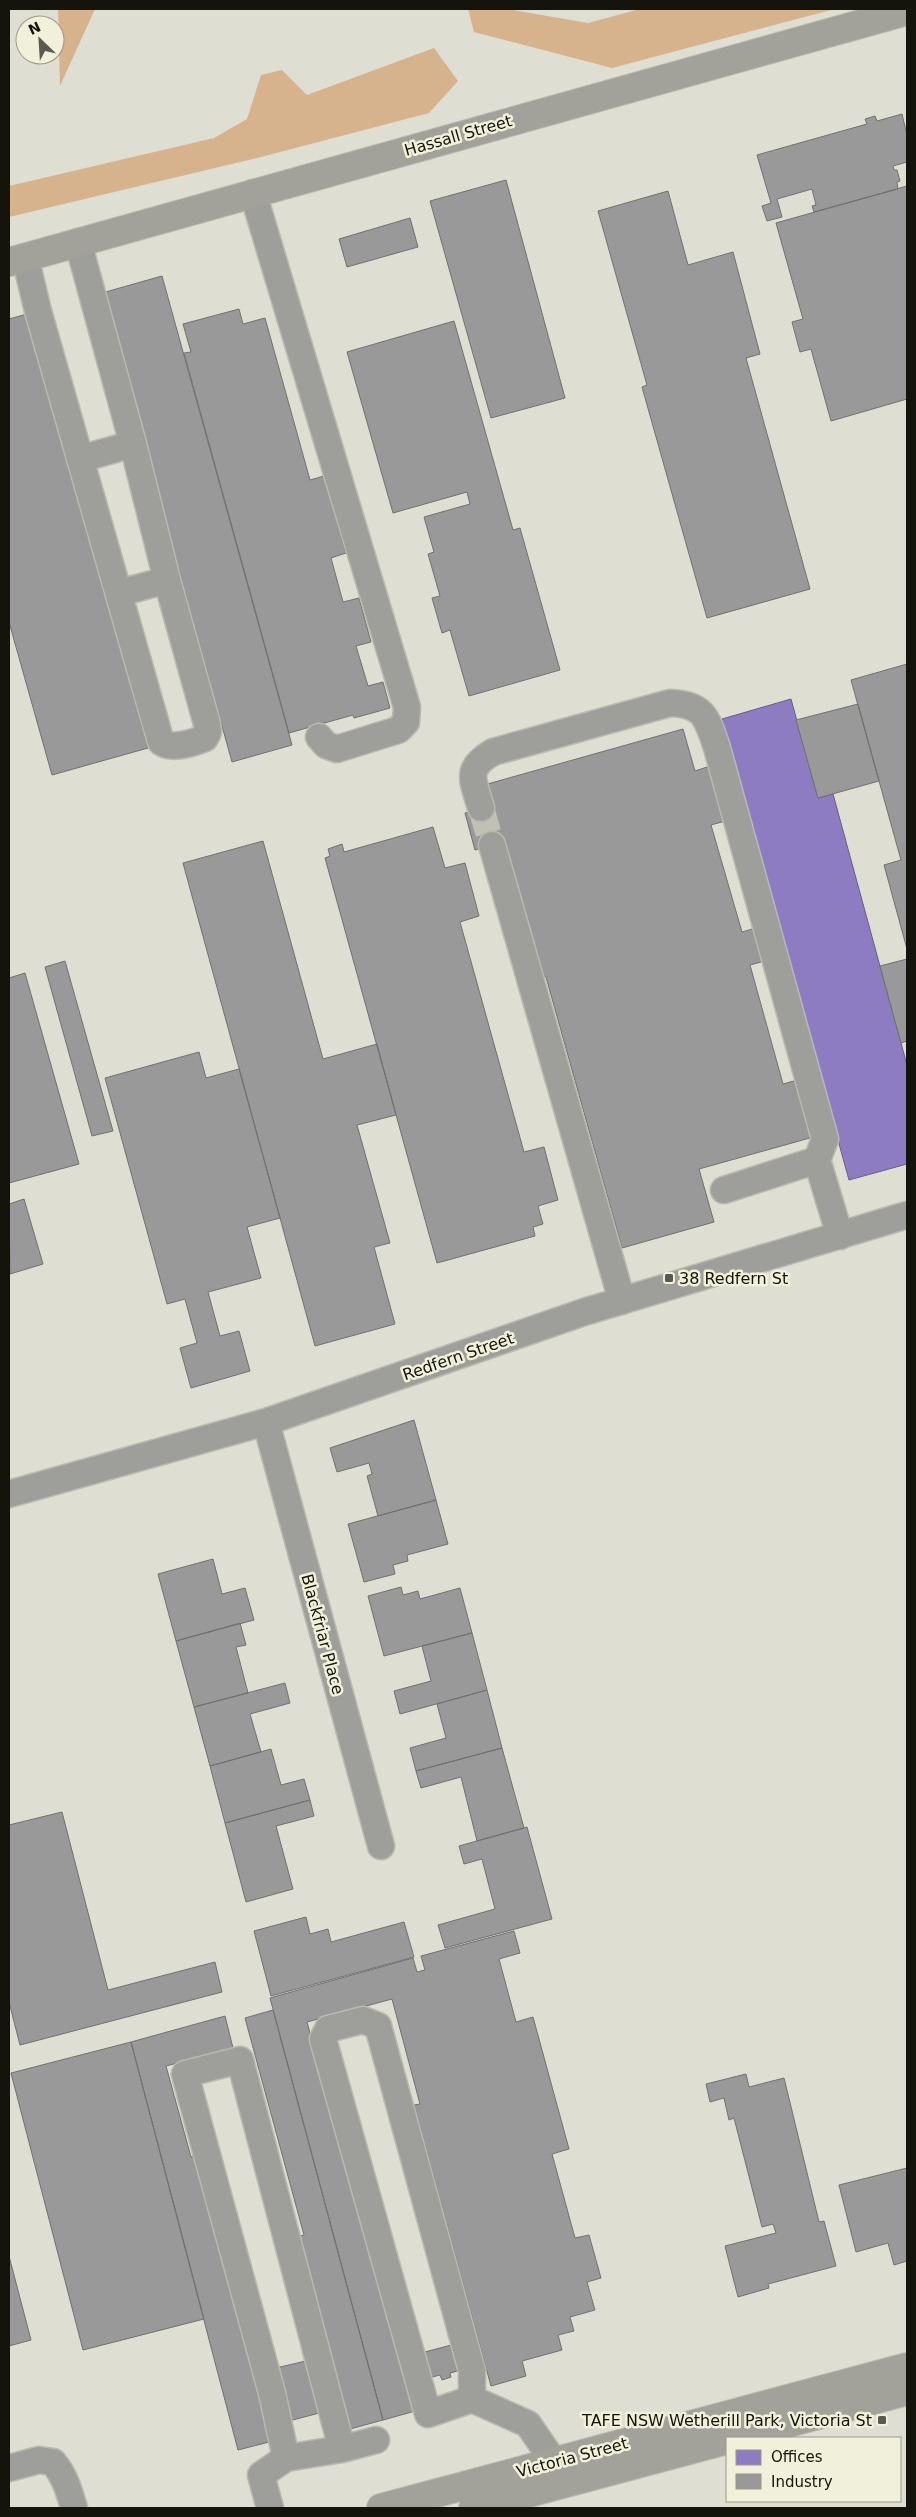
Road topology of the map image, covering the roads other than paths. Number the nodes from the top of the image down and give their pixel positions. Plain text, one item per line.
1 (907, 11) edge
2 (253, 193) junction
3 (78, 242) junction
4 (17, 259) edge
5 (133, 444) junction
6 (80, 459) junction
7 (167, 580) junction
8 (119, 593) junction
9 (319, 736) dead end
10 (481, 808) tunnel mouth
11 (492, 845) tunnel mouth
12 (817, 1160) junction
13 (724, 1190) dead end
14 (907, 1216) edge
15 (840, 1236) junction
16 (622, 1301) junction
17 (266, 1422) junction
18 (9, 1494) edge
19 (381, 1846) dead end
20 (907, 2367) edge
21 (907, 2391) edge
22 (472, 2399) junction
23 (737, 2437) edge
24 (376, 2440) dead end
25 (726, 2440) edge
26 (342, 2449) junction
27 (286, 2458) junction
28 (554, 2462) junction
29 (9, 2468) edge
30 (74, 2508) edge
31 (270, 2508) edge
32 (381, 2508) edge
33 (473, 2508) edge

1 - 2 main road, Hassall Street
2 - 3 main road, Hassall Street
2 - 9 street
3 - 4 main road, Hassall Street
3 - 5 street
4 - 6 street
5 - 6 street
5 - 7 street
6 - 8 street
7 - 8 street
7 - 8 street
10 - 12 street
11 - 16 street
12 - 13 street
12 - 15 street
14 - 15 street, Redfern Street
15 - 16 street, Redfern Street
16 - 17 street, Redfern Street
17 - 18 street, Redfern Street
17 - 19 street, Blackfriar Place
20 - 28 main road, Victoria Street
21 - 23 main road
22 - 22 street
22 - 28 street
24 - 26 street
25 - 33 main road, Victoria Street
26 - 27 street
26 - 27 street
27 - 31 street
28 - 32 main road, Victoria Street
29 - 30 street

